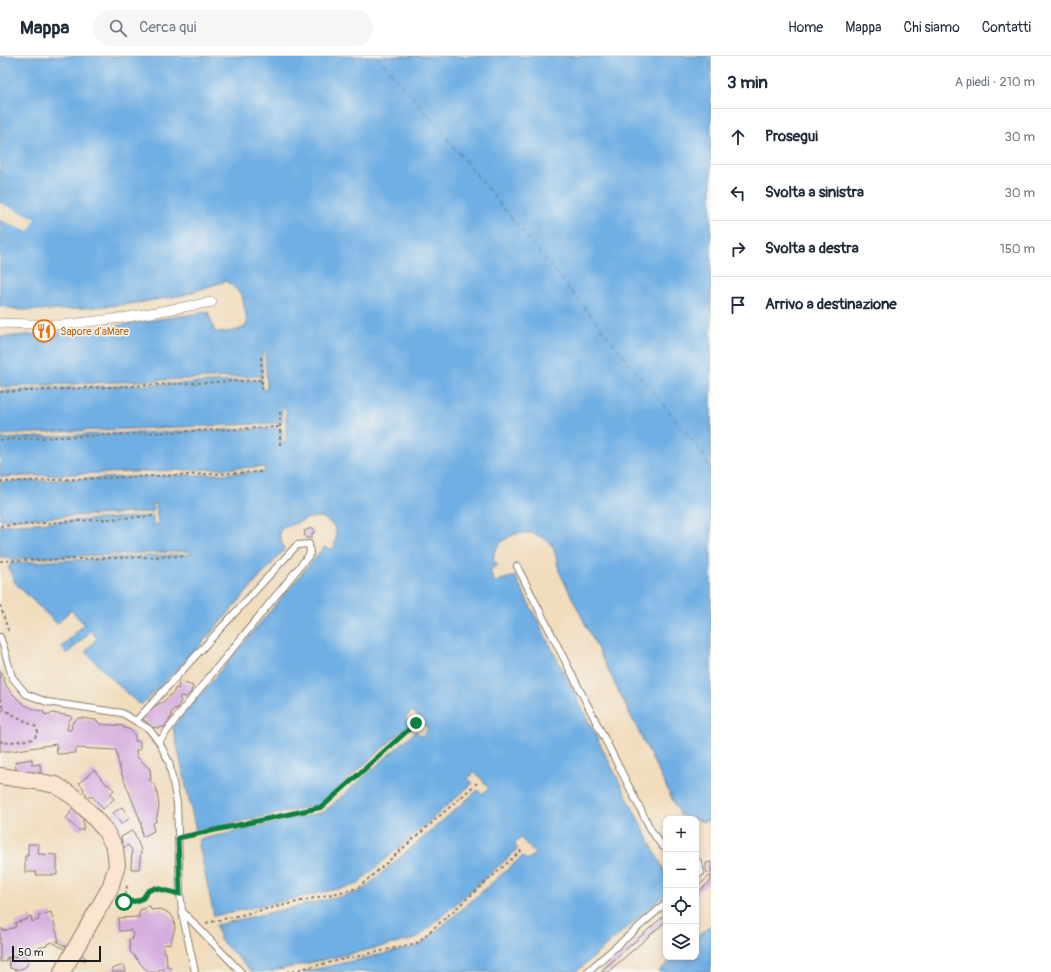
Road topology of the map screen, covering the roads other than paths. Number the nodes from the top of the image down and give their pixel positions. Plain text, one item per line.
1 (212, 302) dead end
2 (0, 323) edge
3 (517, 566) dead end
4 (2, 634) edge
5 (136, 721) junction
6 (159, 742) junction
7 (0, 776) edge
8 (663, 846) edge
9 (663, 906) edge
10 (182, 911) junction
11 (62, 972) edge
12 (194, 972) edge
13 (240, 972) edge
14 (587, 972) edge

1 - 2 street
3 - 8 lane
4 - 5 lane
5 - 6 lane
5 - 6 lane
6 - 10 lane
7 - 11 main road
9 - 14 lane
10 - 12 lane
10 - 13 lane

